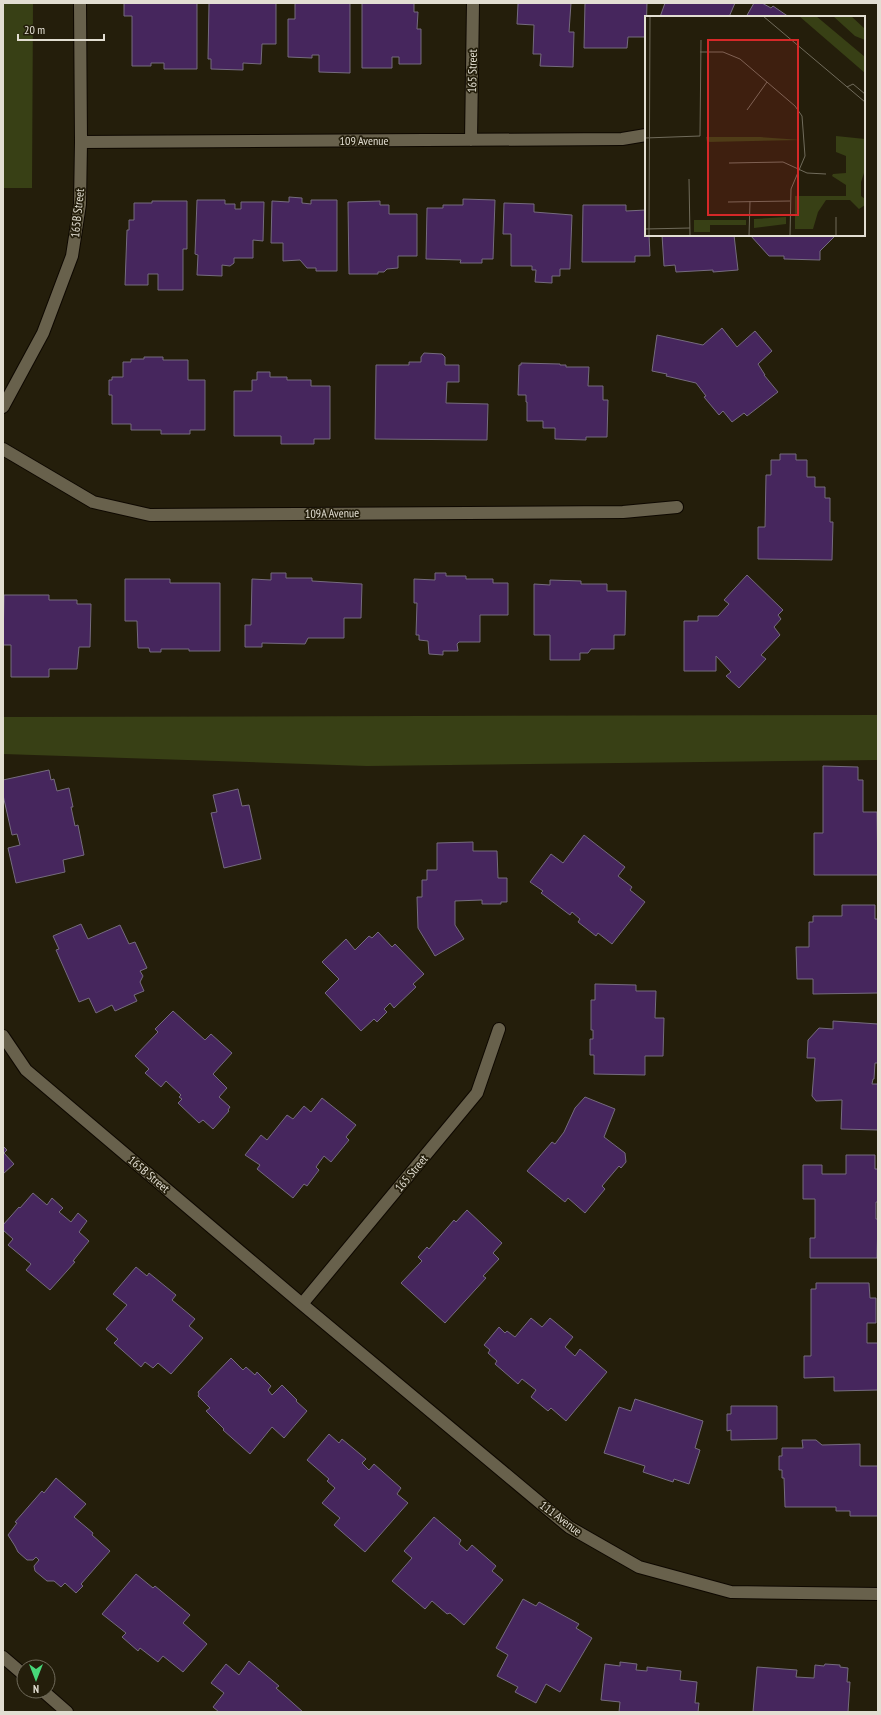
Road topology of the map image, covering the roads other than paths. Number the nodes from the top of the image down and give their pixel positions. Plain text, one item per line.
1 (80, 3) edge
2 (473, 3) edge
3 (645, 135) edge
4 (470, 140) junction
5 (81, 142) junction
6 (3, 407) edge
7 (3, 449) edge
8 (677, 507) dead end
9 (499, 1029) dead end
10 (3, 1036) edge
11 (302, 1304) junction
12 (878, 1594) edge
13 (3, 1657) edge
14 (16, 1668) edge
15 (52, 1699) edge
16 (67, 1712) edge

1 - 5 street, 165B Street
2 - 4 street, 165 Street
3 - 4 street, 109 Avenue
4 - 5 street, 109 Avenue
5 - 6 street, 165B Street
7 - 8 street, 109A Avenue
9 - 11 street, 165 Street
10 - 11 street, 165B Street
11 - 12 street, 111 Avenue
13 - 14 street
15 - 16 street

